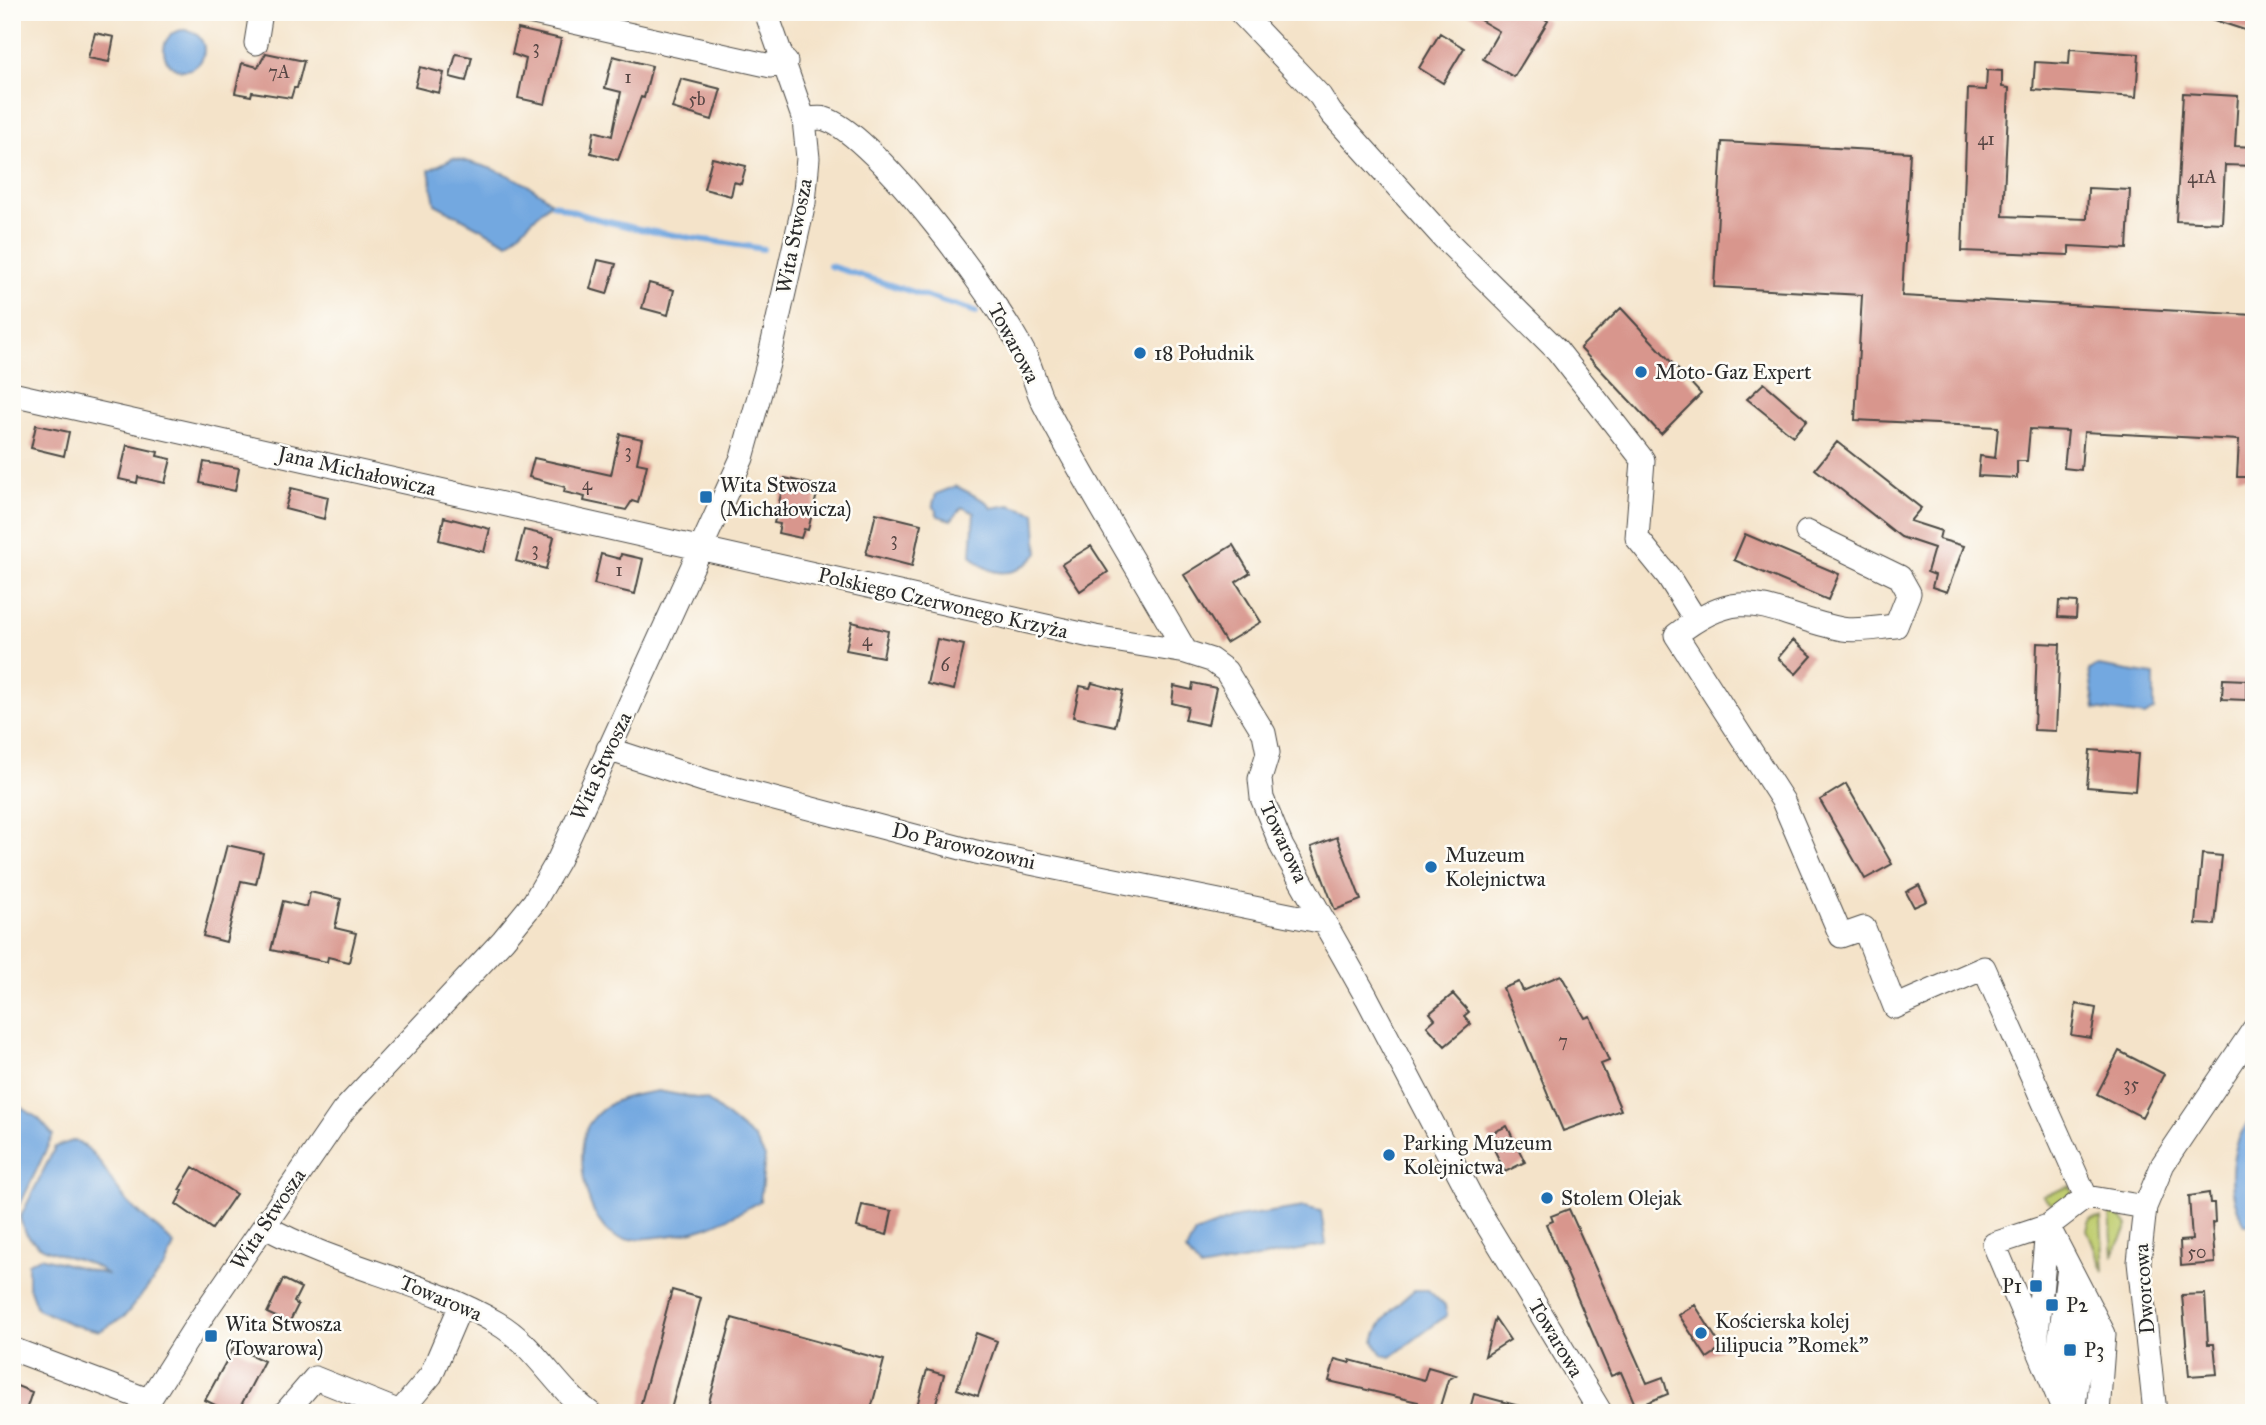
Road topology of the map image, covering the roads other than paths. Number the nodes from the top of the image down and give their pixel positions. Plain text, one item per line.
1 (261, 12) edge
2 (529, 12) edge
3 (766, 12) edge
4 (1240, 12) edge
5 (256, 43) dead end
6 (786, 62) junction
7 (804, 120) junction
8 (12, 394) edge
9 (1807, 533) dead end
10 (701, 549) junction
11 (1695, 619) junction
12 (1186, 652) junction
13 (608, 749) junction
14 (1324, 922) junction
15 (2254, 1029) edge
16 (2086, 1197) junction
17 (2145, 1207) junction
18 (264, 1226) junction
19 (2048, 1226) junction
20 (2068, 1267) junction
21 (2087, 1303) junction
22 (461, 1305) junction
23 (2036, 1347) junction
24 (12, 1349) edge
25 (2054, 1388) junction
26 (144, 1407) edge
27 (399, 1412) edge
28 (285, 1413) edge
29 (590, 1413) edge
30 (1601, 1413) edge
31 (2065, 1413) edge
32 (2073, 1413) edge
33 (2098, 1413) edge
34 (2155, 1413) edge

1 - 5 street
2 - 6 street
3 - 6 street, Wita Stwosza
4 - 11 street
6 - 7 street, Wita Stwosza
7 - 10 street, Wita Stwosza
7 - 12 street, Towarowa
8 - 10 street, Jana Michałowicza
9 - 11 street
10 - 12 street, Polskiego Czerwonego Krzyża
10 - 13 street, Wita Stwosza
11 - 16 street
12 - 14 street, Towarowa
13 - 14 street, Do Parowozowni
13 - 18 street, Wita Stwosza
14 - 30 street, Towarowa
15 - 17 street, Dworcowa
16 - 17 street
16 - 19 street
17 - 34 street, Dworcowa
18 - 22 street, Towarowa
18 - 26 street, Wita Stwosza
19 - 20 street
19 - 23 street
19 - 23 street
20 - 21 street
20 - 25 street
21 - 32 street
21 - 33 street
22 - 27 street
22 - 29 street, Towarowa
23 - 25 street
24 - 26 street
25 - 31 street
27 - 28 street

